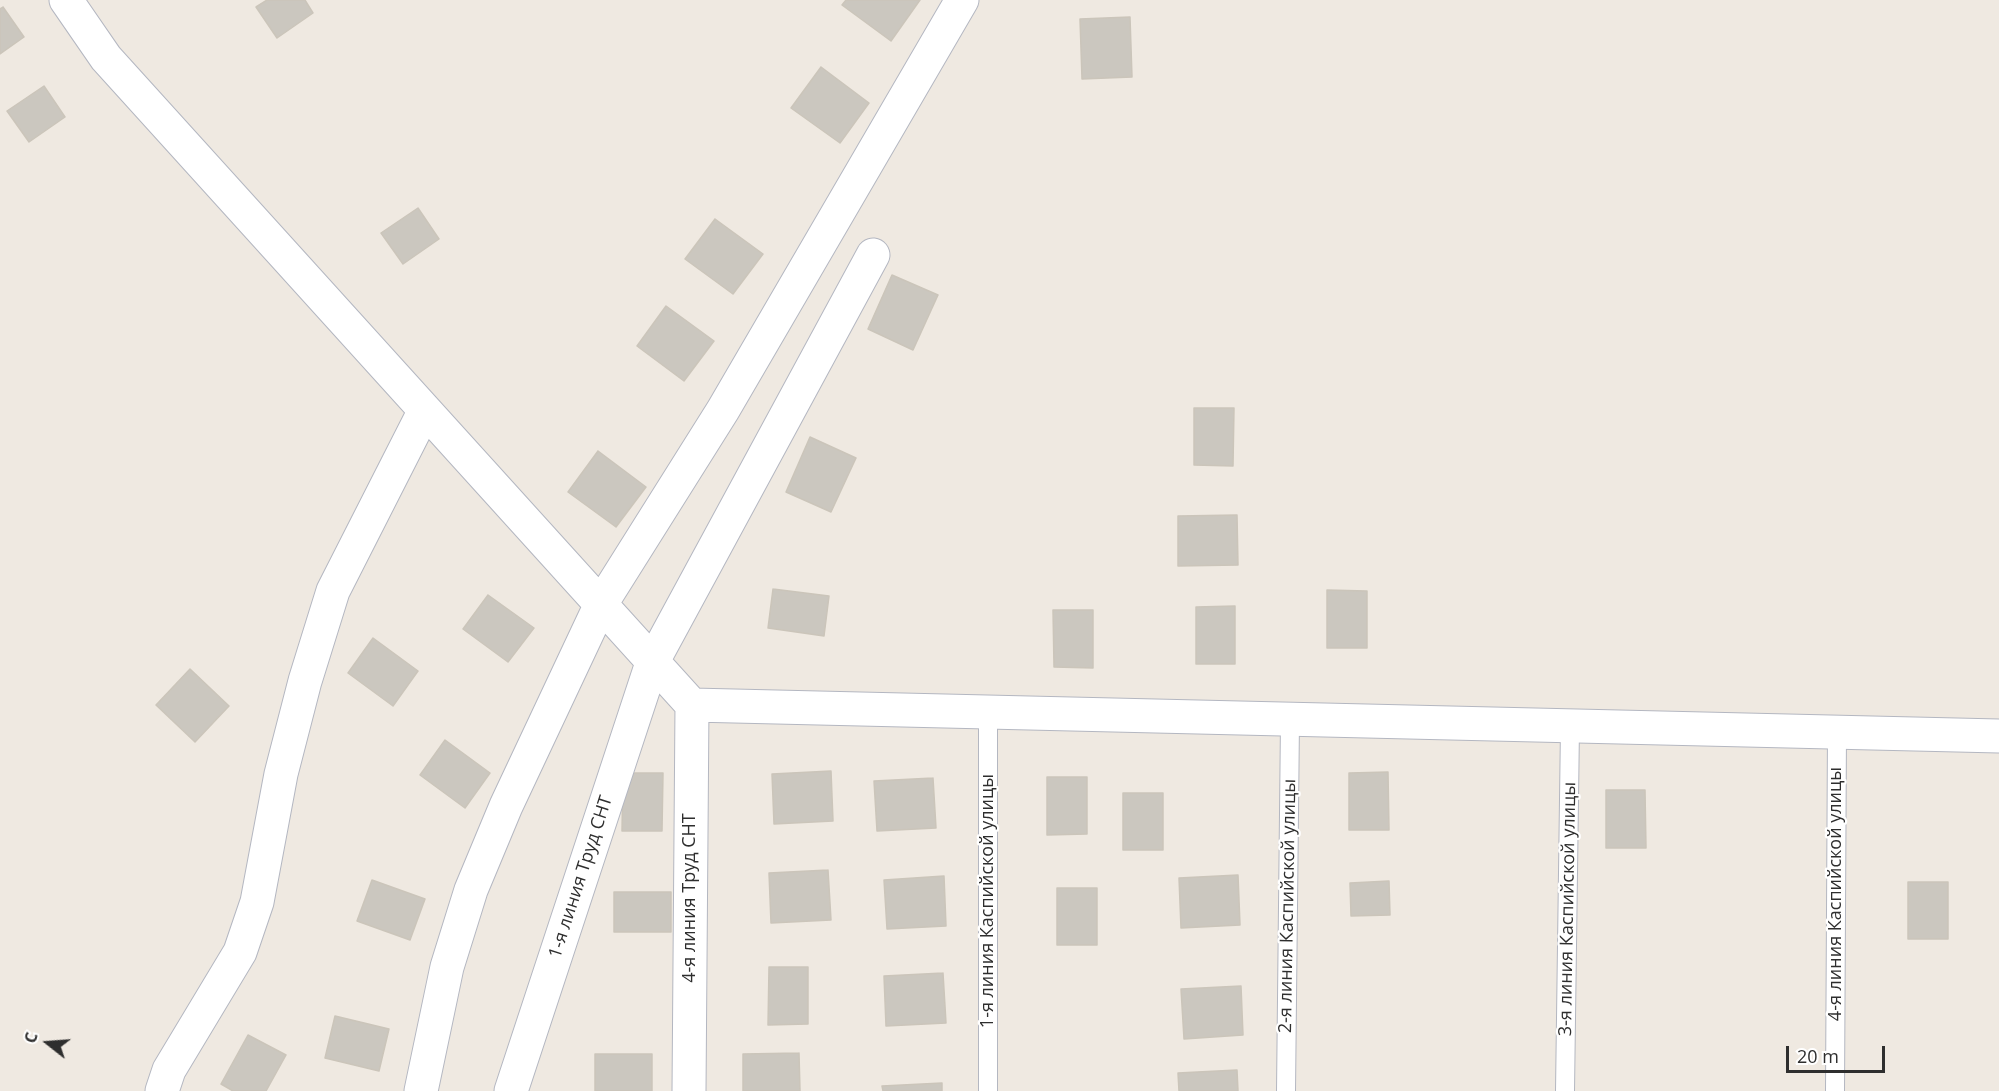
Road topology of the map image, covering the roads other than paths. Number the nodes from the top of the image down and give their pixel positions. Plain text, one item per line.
1 (66, 0) edge
2 (962, 0) edge
3 (873, 255) dead end
4 (424, 412) junction
5 (601, 604) junction
6 (652, 663) junction
7 (692, 705) junction
8 (988, 711) junction
9 (1290, 721) junction
10 (1570, 727) junction
11 (1837, 733) junction
12 (1999, 736) edge
13 (162, 1091) edge
14 (421, 1091) edge
15 (511, 1091) edge
16 (689, 1091) edge
17 (988, 1091) edge
18 (1286, 1091) edge
19 (1565, 1091) edge
20 (1835, 1091) edge

1 - 4 street
2 - 5 street
3 - 6 street, 1-я линия Труд СНТ
4 - 5 street
4 - 13 street
5 - 6 street
5 - 14 street
6 - 7 street
6 - 15 street, 1-я линия Труд СНТ
7 - 8 street
7 - 16 street, 4-я линия Труд СНТ
8 - 9 street
8 - 17 lane, 1-я линия Каспийской улицы
9 - 10 street
9 - 18 lane, 2-я линия Каспийской улицы
10 - 11 street
10 - 19 lane, 3-я линия Каспийской улицы
11 - 12 street
11 - 20 lane, 4-я линия Каспийской улицы

